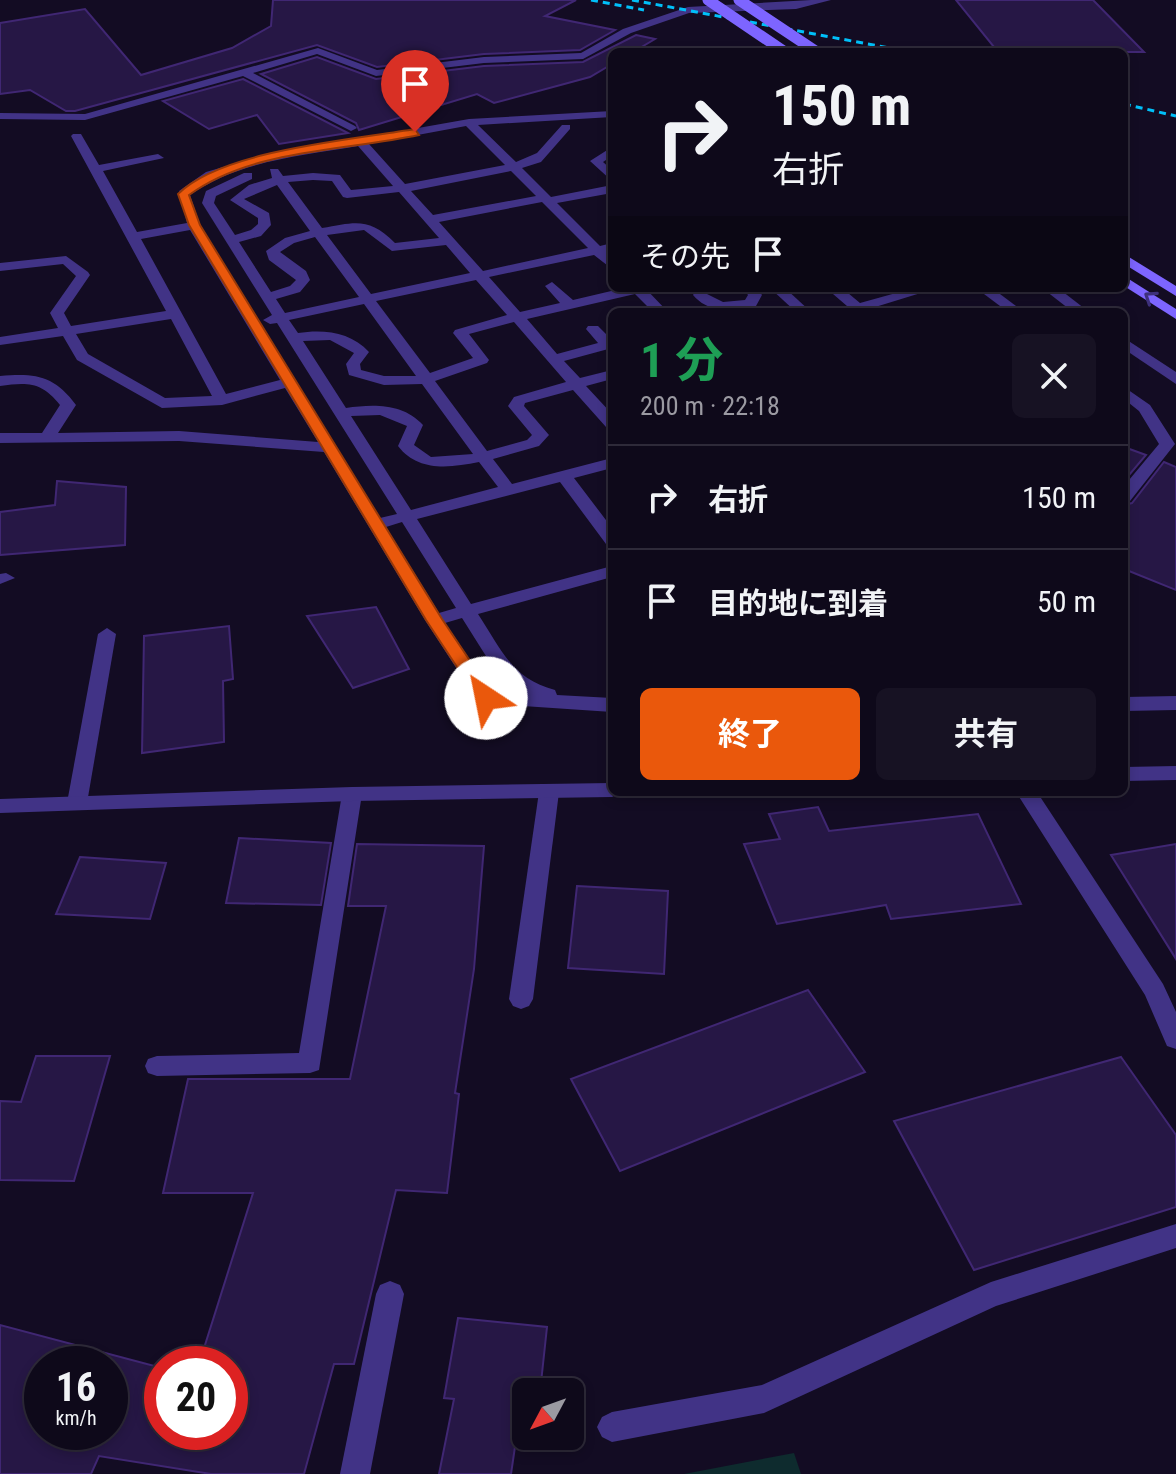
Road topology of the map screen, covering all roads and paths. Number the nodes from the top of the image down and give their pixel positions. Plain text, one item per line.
1 (708, 0) edge
2 (739, 0) edge
3 (826, 0) edge
4 (791, 3) edge
5 (779, 48) edge
6 (811, 48) edge
7 (242, 71) junction
8 (608, 104) edge
9 (608, 115) edge
10 (0, 116) edge
11 (564, 122) junction
12 (608, 124) edge
13 (351, 128) dead end
14 (474, 128) junction
15 (77, 136) dead end
16 (365, 147) junction
17 (608, 154) edge
18 (158, 158) dead end
19 (446, 165) dead end
20 (514, 165) junction
21 (95, 169) junction
22 (273, 170) junction
23 (608, 173) edge
24 (457, 177) junction
25 (401, 188) junction
26 (608, 190) edge
27 (471, 193) dead end
28 (546, 200) junction
29 (608, 203) edge
30 (486, 209) junction
31 (558, 213) junction
32 (430, 220) junction
33 (194, 225) junction
34 (320, 233) junction
35 (133, 237) junction
36 (233, 240) junction
37 (448, 241) junction
38 (608, 248) edge
39 (596, 251) junction
40 (1128, 261) edge
41 (608, 262) edge
42 (0, 267) edge
43 (479, 275) junction
44 (1128, 283) edge
45 (552, 286) dead end
46 (625, 292) edge
47 (641, 292) edge
48 (702, 292) edge
49 (753, 292) edge
50 (782, 292) edge
51 (838, 292) edge
52 (916, 292) edge
53 (989, 292) edge
54 (1054, 292) edge
55 (1176, 292) edge
56 (268, 297) junction
57 (368, 299) junction
58 (570, 305) junction
59 (657, 308) edge
60 (733, 308) edge
61 (743, 308) edge
62 (800, 308) edge
63 (858, 308) joint
64 (1011, 308) edge
65 (1076, 308) edge
66 (175, 314) junction
67 (1176, 315) edge
68 (516, 317) junction
69 (281, 318) junction
70 (254, 324) junction
71 (593, 329) dead end
72 (69, 331) junction
73 (293, 338) junction
74 (0, 341) edge
75 (608, 342) edge
76 (608, 345) edge
77 (1128, 345) edge
78 (554, 359) junction
79 (608, 375) edge
80 (425, 377) junction
81 (1176, 379) edge
82 (0, 381) edge
83 (289, 382) junction
84 (575, 383) junction
85 (1128, 395) edge
86 (222, 400) junction
87 (162, 403) junction
88 (341, 413) junction
89 (1176, 419) edge
90 (608, 420) edge
91 (1155, 424) junction
92 (179, 436) junction
93 (0, 438) edge
94 (46, 438) junction
95 (331, 448) junction
96 (482, 456) junction
97 (608, 464) edge
98 (564, 476) junction
99 (508, 490) junction
100 (1128, 492) edge
101 (406, 516) junction
102 (376, 524) junction
103 (608, 535) edge
104 (608, 572) edge
105 (466, 611) junction
106 (434, 620) junction
107 (107, 634) dead end
108 (579, 703) junction
109 (1176, 703) edge
110 (1128, 704) edge
111 (608, 705) edge
112 (1176, 773) edge
113 (1128, 774) edge
114 (608, 790) edge
115 (549, 792) junction
116 (352, 794) junction
117 (1029, 796) edge
118 (77, 803) junction
119 (0, 806) edge
120 (521, 999) dead end
121 (1176, 1039) edge
122 (157, 1066) dead end
123 (1176, 1236) edge
124 (390, 1294) dead end
125 (612, 1427) dead end
126 (355, 1474) edge

1 - 5 main road, bridge
2 - 6 main road, bridge
3 - 4 street
4 - 7 street
7 - 10 street
7 - 13 street
8 - 11 street
9 - 11 street
11 - 12 street
11 - 14 street
11 - 20 street
14 - 16 street
14 - 20 street
15 - 21 street
16 - 22 street
16 - 25 street
17 - 23 street
18 - 21 street
19 - 24 street
20 - 24 street
20 - 28 street
21 - 35 street
22 - 25 street
22 - 33 street
22 - 34 street
22 - 36 street
22 - 36 street
24 - 25 street
25 - 32 street
26 - 28 street
27 - 30 street
28 - 30 street
28 - 31 street
29 - 31 street
30 - 32 street
31 - 39 street
32 - 37 street
33 - 35 street
33 - 70 street
34 - 37 street
34 - 56 street
34 - 57 street
35 - 66 street
36 - 56 street
37 - 43 street
38 - 39 street
39 - 41 street
39 - 43 street
40 - 55 main road
42 - 72 street
43 - 57 street
43 - 68 street
67 -> 44 main road
45 - 58 street
46 - 58 street
47 - 59 street
48 - 60 street
49 - 61 street
50 - 62 street
51 - 63 street
52 - 63 street
53 - 64 street
54 - 65 street
56 - 69 street
57 - 69 street
57 - 80 street
58 - 68 street
66 - 72 street
66 - 86 street
68 - 78 street
68 - 80 street
69 - 70 street
69 - 73 street
70 - 83 street
71 - 75 street
72 - 74 street
72 - 87 street
73 - 80 street
73 - 88 street
76 - 78 street
77 - 81 street
78 - 84 street
79 - 84 street
80 - 96 street
82 - 94 street
83 - 86 street
83 - 95 street
84 - 90 street
84 - 96 street
85 - 91 street
86 - 87 street
87 - 92 street
88 - 96 street
88 - 101 street
89 - 91 street
91 - 100 street
92 - 94 street
92 - 95 street
93 - 94 street
95 - 102 street
96 - 99 street
97 - 98 street
98 - 99 street
98 - 103 street
99 - 101 street
101 - 102 street
101 - 105 street
102 - 106 street
104 - 105 street
105 - 106 street
105 - 108 street
106 - 108 street
107 - 118 street
108 - 111 street
109 - 110 street
112 - 113 street
114 - 115 street
115 - 116 street
115 - 120 street
116 - 118 street
116 - 122 street
117 - 121 street
118 - 119 street
123 - 125 street
124 - 126 street

